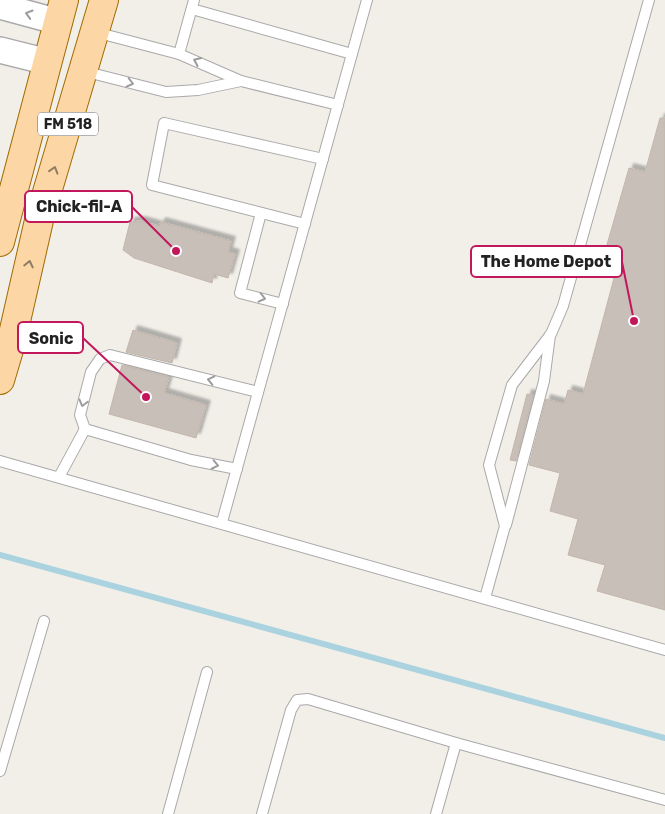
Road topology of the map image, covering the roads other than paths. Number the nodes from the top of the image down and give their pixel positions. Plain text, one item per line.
1 (104, 0) edge
2 (367, 0) edge
3 (649, 0) edge
4 (193, 5) edge
5 (0, 6) edge
6 (62, 11) edge
7 (95, 32) junction
8 (0, 50) edge
9 (179, 54) junction
10 (352, 54) junction
11 (48, 62) junction
12 (83, 71) junction
13 (241, 81) junction
14 (338, 105) junction
15 (323, 159) junction
16 (261, 214) junction
17 (305, 224) junction
18 (2, 227) edge
19 (283, 304) junction
20 (551, 334) junction
21 (0, 380) edge
22 (258, 392) junction
23 (85, 429) junction
24 (0, 461) edge
25 (237, 469) junction
26 (59, 477) junction
27 (222, 522) junction
28 (505, 526) junction
29 (485, 598) junction
30 (44, 621) dead end
31 (665, 650) edge
32 (207, 672) dead end
33 (0, 730) edge
34 (11, 733) junction
35 (456, 743) junction
36 (0, 771) edge
37 (665, 800) edge
38 (168, 814) edge
39 (262, 814) edge
40 (436, 814) edge

1 - 7 main road, FM 518
2 - 10 lane
3 - 20 lane
4 - 9 lane
4 - 10 lane
6 -> 5 street
6 - 7 main road
6 - 11 main road, FM 518
7 - 9 lane
7 - 12 main road, FM 518
8 - 11 street
13 -> 9 lane
10 - 14 lane
11 - 12 main road
11 - 18 main road, FM 518
12 -> 13 lane
21 -> 12 main road, FM 518
13 - 14 lane
14 - 15 lane
15 - 16 lane
15 - 17 lane
16 - 17 lane
16 -> 19 lane
17 - 19 lane
19 - 22 lane
20 - 28 lane
20 - 28 lane
22 -> 23 lane
22 - 25 lane
23 -> 25 lane
23 - 26 lane
24 - 26 lane
25 - 27 lane
26 - 27 lane
27 - 29 lane
28 - 29 lane
29 - 31 lane
30 - 34 lane
32 - 38 lane
33 - 34 lane
34 - 36 lane
35 - 37 lane
35 - 39 lane
35 - 40 lane

